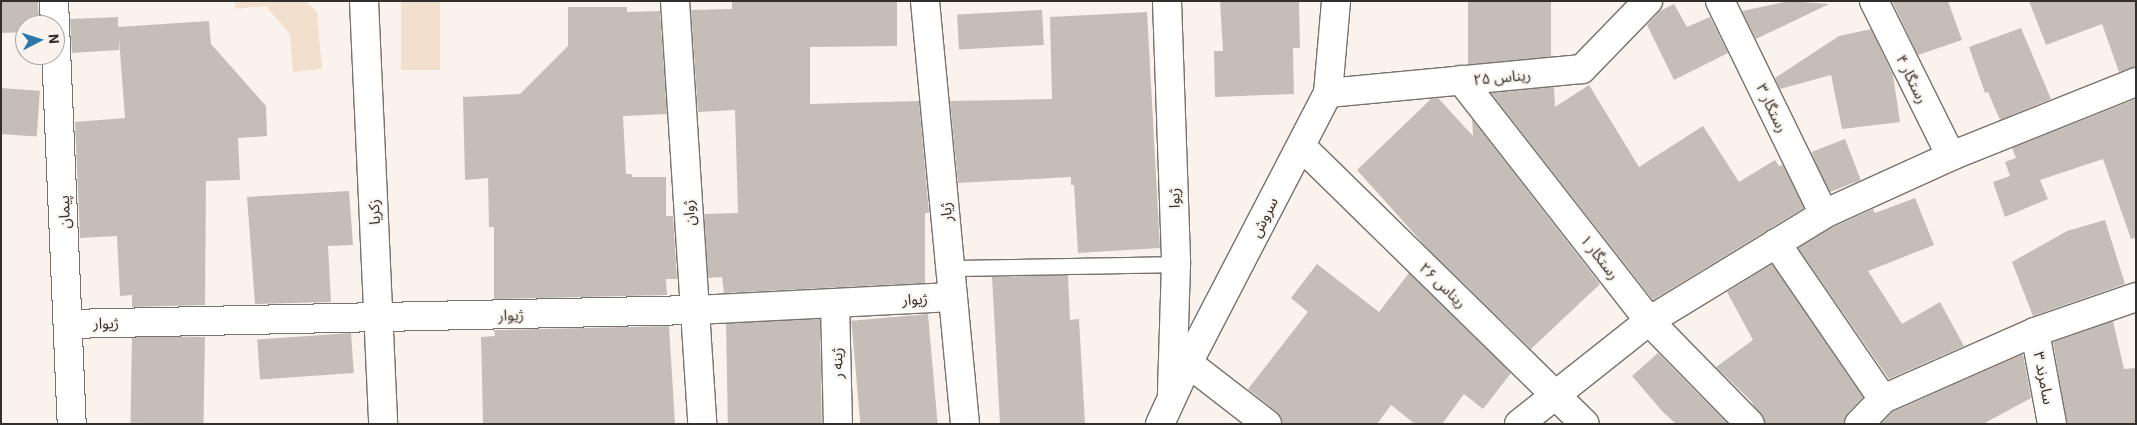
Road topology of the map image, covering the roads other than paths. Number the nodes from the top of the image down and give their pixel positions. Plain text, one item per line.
1 (54, 1) edge
2 (364, 1) edge
3 (675, 1) edge
4 (925, 1) edge
5 (1167, 1) edge
6 (1336, 1) edge
7 (1648, 1) edge
8 (1720, 1) edge
9 (1874, 1) edge
10 (1461, 80) junction
11 (2136, 82) edge
12 (1328, 93) junction
13 (1301, 146) junction
14 (1951, 156) junction
15 (1824, 214) junction
16 (1776, 243) junction
17 (1176, 264) junction
18 (951, 268) junction
19 (953, 297) junction
20 (2136, 297) edge
21 (835, 303) junction
22 (695, 310) junction
23 (378, 319) junction
24 (1649, 321) junction
25 (68, 324) junction
26 (2035, 332) junction
27 (1188, 363) junction
28 (1172, 394) junction
29 (1555, 395) junction
30 (1871, 416) edge
31 (72, 424) edge
32 (383, 424) edge
33 (702, 424) edge
34 (838, 424) edge
35 (964, 424) edge
36 (1160, 424) edge
37 (1267, 424) edge
38 (1519, 424) edge
39 (1585, 424) edge
40 (1750, 424) edge
41 (2052, 424) edge

1 - 25 street, پیمان
2 - 23 street, زکریا
3 - 22 street, ژوان
4 - 18 street, ژیار
5 - 17 street, ژیوا
6 - 12 street, سروش
7 - 10 street, ریناس ۲۵
8 - 15 street, رستگار ۳
9 - 14 street, رستگار ۴
10 - 12 street, ریناس ۲۵
10 - 24 street, رستگار ۱
11 - 14 street
12 - 13 street, سروش
13 - 27 street, سروش
13 - 29 street, ریناس ۲۶
14 - 15 street
15 - 16 street
16 - 24 street
16 - 30 street
17 - 18 lane
17 - 28 street, ژیوا
18 - 19 street, ژیار
19 - 21 street, ژیوار
19 - 35 street, ژیار
20 - 26 street
21 - 22 street, ژیوار
21 - 34 street, ژینه ر
22 - 23 street, ژیوار
22 - 33 street, ژوان
23 - 25 street, ژیوار
23 - 32 street, زکریا
24 - 29 street
24 - 40 street, رستگار ۱
25 - 31 street, پیمان
26 - 30 street
26 - 41 street, سامرند ۳
27 - 28 street, سروش
27 - 37 street
28 - 36 street, سروش
29 - 38 street
29 - 39 street, ریناس ۲۶

